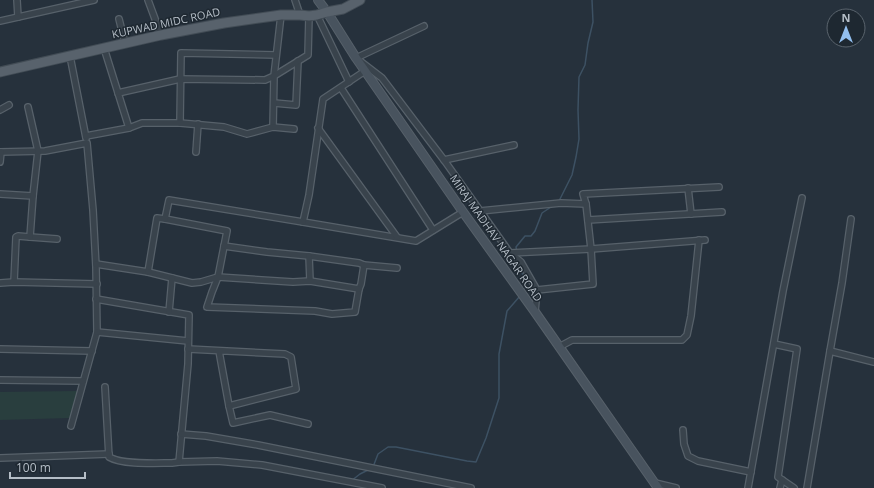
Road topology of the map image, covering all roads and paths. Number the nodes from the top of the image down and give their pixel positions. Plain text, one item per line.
1 (17, 0) edge
2 (94, 0) edge
3 (148, 0) edge
4 (295, 0) edge
5 (318, 0) edge
6 (360, 0) edge
7 (74, 2) edge
8 (327, 12) junction
9 (281, 15) junction
10 (309, 15) junction
11 (18, 17) junction
12 (119, 19) dead end
13 (0, 21) edge
14 (424, 26) dead end
15 (161, 35) junction
16 (125, 43) junction
17 (104, 48) junction
18 (276, 55) junction
19 (70, 56) junction
20 (356, 58) junction
21 (298, 61) junction
22 (365, 71) junction
23 (0, 72) edge
24 (274, 76) junction
25 (180, 80) junction
26 (349, 82) junction
27 (341, 88) junction
28 (118, 93) junction
29 (274, 103) junction
30 (9, 105) dead end
31 (28, 107) dead end
32 (0, 110) edge
33 (180, 123) junction
34 (198, 124) junction
35 (129, 128) junction
36 (273, 128) junction
37 (318, 128) junction
38 (294, 129) dead end
39 (86, 136) junction
40 (87, 143) junction
41 (514, 145) dead end
42 (38, 151) junction
43 (0, 152) edge
44 (196, 152) dead end
45 (444, 160) junction
46 (0, 162) edge
47 (718, 187) dead end
48 (688, 188) junction
49 (0, 194) edge
50 (33, 196) junction
51 (802, 198) dead end
52 (586, 204) junction
53 (480, 211) junction
54 (463, 212) junction
55 (722, 212) dead end
56 (691, 214) junction
57 (165, 219) junction
58 (851, 219) dead end
59 (588, 220) junction
60 (303, 222) junction
61 (433, 230) junction
62 (30, 237) junction
63 (397, 237) junction
64 (57, 239) dead end
65 (224, 246) junction
66 (591, 249) junction
67 (510, 253) junction
68 (309, 256) junction
69 (96, 264) junction
70 (364, 265) junction
71 (397, 268) dead end
72 (148, 272) junction
73 (218, 277) junction
74 (172, 278) junction
75 (310, 281) junction
76 (14, 282) junction
77 (0, 283) edge
78 (97, 284) junction
79 (359, 288) junction
80 (536, 290) junction
81 (96, 299) junction
82 (169, 312) junction
83 (535, 312) junction
84 (97, 332) junction
85 (188, 341) junction
86 (774, 344) junction
87 (559, 346) junction
88 (0, 349) edge
89 (188, 349) junction
90 (92, 351) junction
91 (219, 351) junction
92 (830, 351) junction
93 (874, 362) edge
94 (0, 380) edge
95 (83, 381) junction
96 (105, 386) dead end
97 (229, 406) junction
98 (308, 424) dead end
99 (71, 426) dead end
100 (683, 430) dead end
101 (181, 434) junction
102 (108, 454) junction
103 (0, 458) edge
104 (179, 462) junction
105 (751, 472) junction
106 (782, 480) junction
107 (656, 486) edge
108 (382, 488) edge
109 (471, 488) edge
110 (676, 488) edge
111 (748, 488) edge
112 (780, 488) edge
113 (794, 488) edge
114 (807, 488) edge

1 - 11 street
2 - 7 street
3 - 15 street
4 - 10 street
5 - 8 street, MIRAJ MADHAV NAGAR ROAD
6 - 8 main road, KUPWAD MIDC ROAD
7 - 11 street
8 - 10 main road, KUPWAD MIDC ROAD
8 - 20 street, MIRAJ MADHAV NAGAR ROAD
9 - 10 main road, KUPWAD MIDC ROAD
9 - 15 main road, KUPWAD MIDC ROAD
9 - 18 street
10 - 21 street
10 - 26 street
11 - 13 street
12 - 16 street
14 - 20 street
15 - 16 main road, KUPWAD MIDC ROAD
16 - 17 main road, KUPWAD MIDC ROAD
17 - 19 main road, KUPWAD MIDC ROAD
17 - 28 street
18 - 24 street
18 - 25 street
19 - 23 main road, KUPWAD MIDC ROAD
19 - 39 street
20 - 22 street, MIRAJ MADHAV NAGAR ROAD
20 - 45 street
21 - 24 street
21 - 29 street
22 - 26 street
22 - 54 street, MIRAJ MADHAV NAGAR ROAD
24 - 25 street
24 - 29 street
25 - 28 street
25 - 33 street
26 - 27 street
27 - 37 street
27 - 61 street
28 - 35 street
29 - 36 street
30 - 32 street
31 - 42 street
33 - 34 street
33 - 35 street
34 - 36 street
34 - 44 street
35 - 39 street
36 - 38 street
37 - 60 street
37 - 63 street
39 - 40 street
40 - 42 street
40 - 69 street
41 - 45 street
42 - 43 street
42 - 50 street
43 - 46 street
45 - 53 street
47 - 48 street
48 - 52 street
48 - 56 street
49 - 50 street
50 - 62 street
51 - 86 street
52 - 53 street
52 - 59 street
53 - 67 street
54 - 61 street
54 - 83 street, MIRAJ MADHAV NAGAR ROAD
55 - 56 street
56 - 59 street
57 - 60 street
57 - 65 street
57 - 72 street
58 - 92 street
59 - 66 street
60 - 63 street
61 - 63 street
62 - 64 street
62 - 76 street
65 - 68 street
65 - 73 street
66 - 67 street
66 - 80 street
66 - 87 street
67 - 80 street
68 - 70 street
68 - 75 street
69 - 72 street
69 - 78 street
70 - 71 street
70 - 79 street
72 - 74 street
73 - 74 street
73 - 75 street
73 - 79 street
74 - 82 street
75 - 79 street
76 - 77 street
76 - 78 street
78 - 81 street
80 - 83 street
81 - 82 street
81 - 84 street
82 - 85 street
83 - 87 street, MIRAJ MADHAV NAGAR ROAD
84 - 85 street
84 - 90 street
85 - 89 street
86 - 105 street
86 - 106 street
87 - 107 street, MIRAJ MADHAV NAGAR ROAD
88 - 90 street
89 - 91 street
89 - 101 street
90 - 95 street
91 - 97 street
91 - 97 street
92 - 93 street
92 - 114 street
94 - 95 street
95 - 99 street
96 - 102 street
97 - 98 street
100 - 105 street
101 - 104 street
101 - 109 street
102 - 103 street
102 - 104 street
104 - 108 street
105 - 111 street
106 - 112 street
106 - 113 street
107 - 110 street

